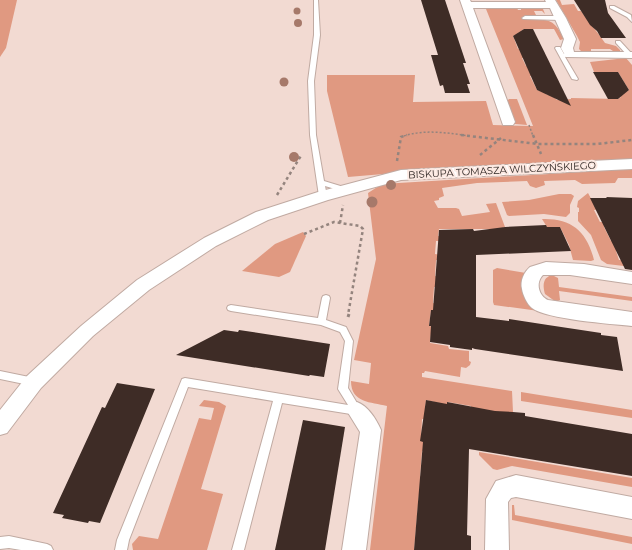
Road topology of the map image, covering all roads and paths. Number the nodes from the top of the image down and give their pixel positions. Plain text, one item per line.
1 (316, 0) edge
2 (552, 2) edge
3 (466, 3) edge
4 (612, 7) dead end
5 (631, 17) edge
6 (525, 18) dead end
7 (561, 18) junction
8 (618, 42) dead end
9 (558, 48) dead end
10 (566, 55) junction
11 (631, 55) edge
12 (575, 79) dead end
13 (529, 125) dead end
14 (504, 127) joint
15 (312, 135) junction
16 (501, 139) junction
17 (632, 140) edge
18 (538, 144) junction
19 (632, 164) edge
20 (537, 169) junction
21 (460, 171) junction
22 (386, 179) junction
23 (322, 189) junction
24 (262, 216) junction
25 (304, 234) dead end
26 (632, 278) edge
27 (326, 298) dead end
28 (231, 308) dead end
29 (347, 319) dead end
30 (632, 319) edge
31 (321, 322) junction
32 (0, 375) edge
33 (34, 382) junction
34 (280, 398) junction
35 (357, 411) junction
36 (0, 426) edge
37 (632, 508) edge
38 (0, 543) edge
39 (47, 550) edge
40 (121, 550) edge
41 (238, 550) edge
42 (354, 550) edge
43 (497, 550) edge

1 - 15 lane
2 - 3 street
2 - 7 street
3 - 14 street
4 - 5 lane
6 - 7 lane
7 - 10 street
8 - 11 lane
9 - 10 lane
10 - 11 street
10 - 12 lane
13 - 18 path
14 - 16 path
15 - 23 lane
15 - 24 path
16 - 18 path
16 - 21 path
16 - 22 path
17 - 18 path
18 - 20 path
19 - 20 street, BISKUPA TOMASZA WILCZYŃSKIEGO
20 - 21 street, BISKUPA TOMASZA WILCZYŃSKIEGO
21 - 22 street, BISKUPA TOMASZA WILCZYŃSKIEGO
22 - 23 street, BISKUPA TOMASZA WILCZYŃSKIEGO
23 - 24 street, BISKUPA TOMASZA WILCZYŃSKIEGO
24 - 33 street, BISKUPA TOMASZA WILCZYŃSKIEGO
25 - 29 path
26 - 30 street
27 - 31 lane
28 - 31 lane
31 - 35 lane
32 - 33 lane
33 - 36 street, BISKUPA TOMASZA WILCZYŃSKIEGO
34 - 35 lane
34 - 40 lane
34 - 41 lane
35 - 42 street
37 - 43 street
38 - 39 lane

